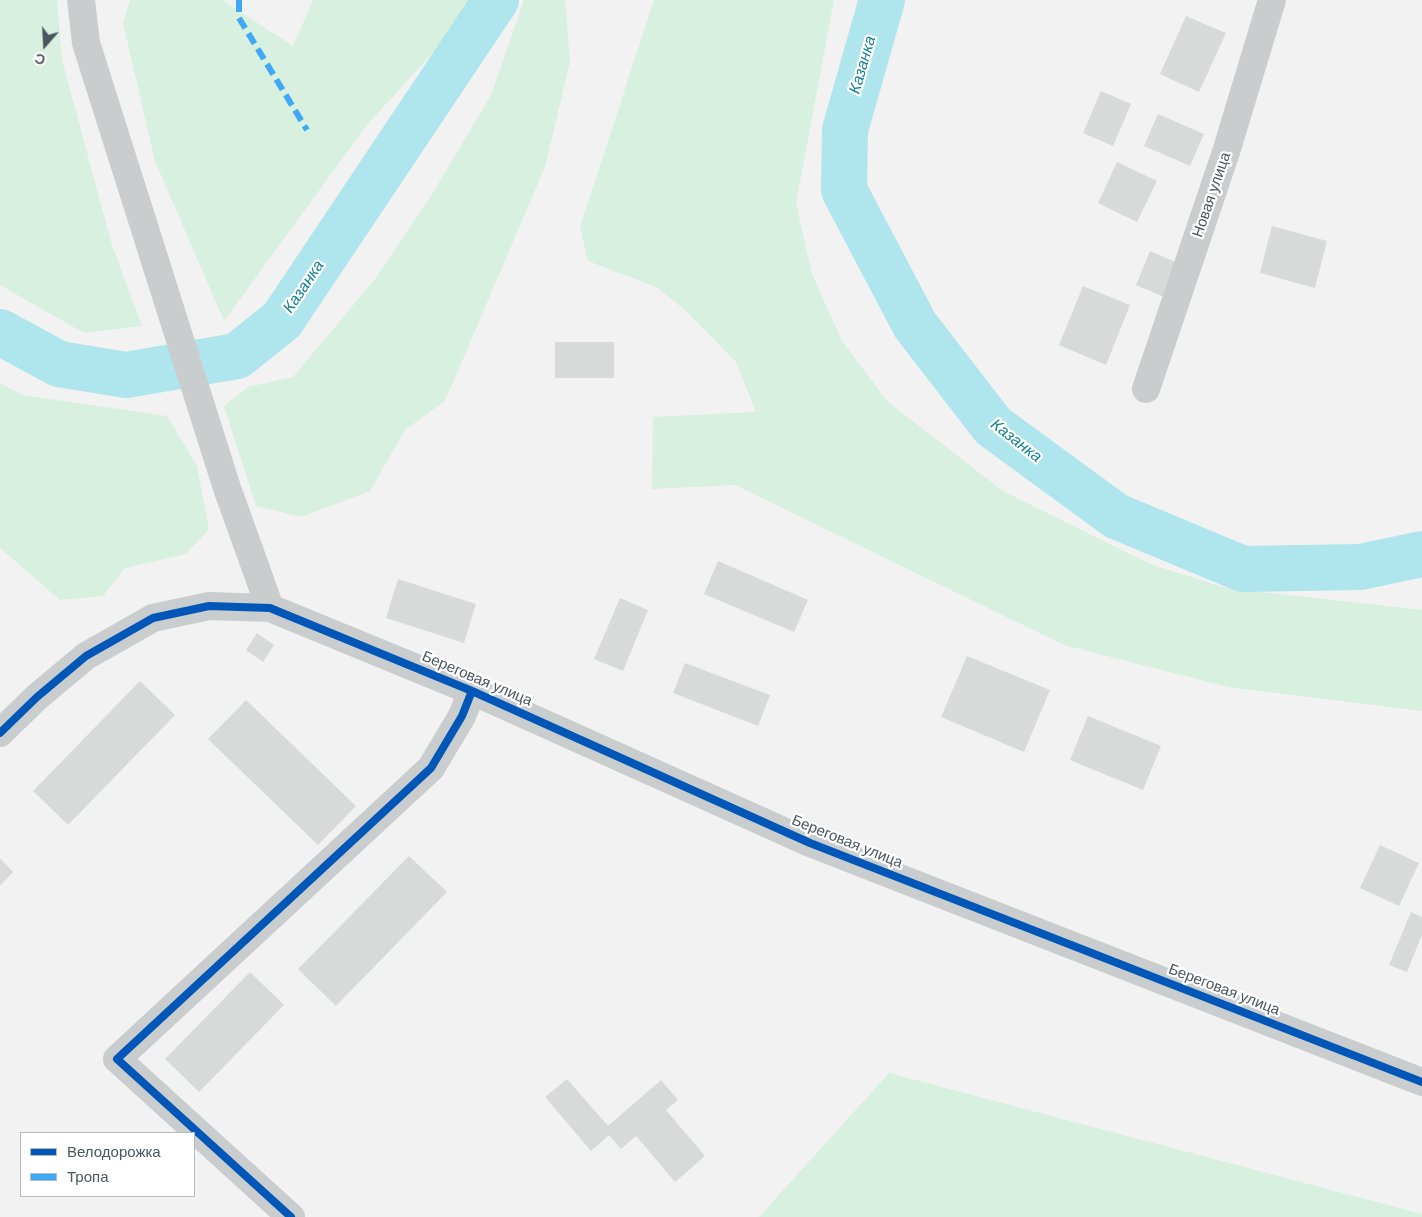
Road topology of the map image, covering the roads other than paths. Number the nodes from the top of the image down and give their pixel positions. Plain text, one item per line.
1 (81, 0) edge
2 (1272, 0) edge
3 (1146, 390) dead end
4 (270, 608) junction
5 (472, 691) junction
6 (0, 733) edge
7 (1422, 1082) edge
8 (291, 1217) edge

1 - 4 street
2 - 3 street, Новая улица
4 - 5 street, Береговая улица
4 - 6 street
5 - 7 street, Береговая улица
5 - 8 street

